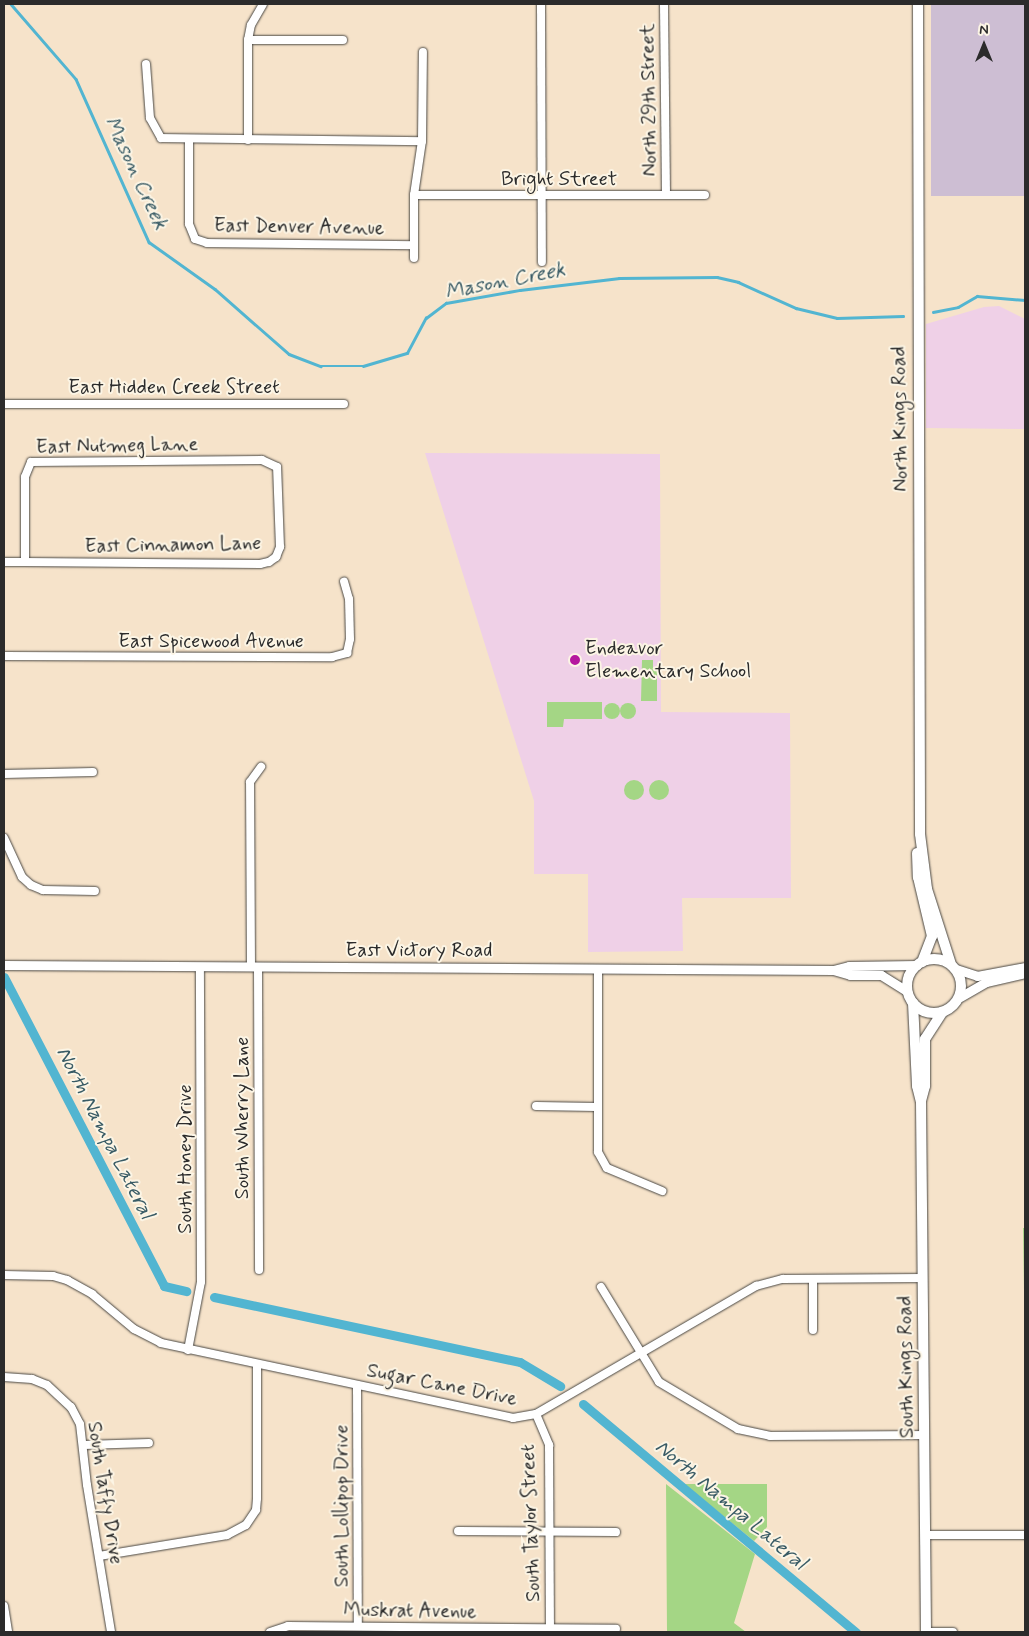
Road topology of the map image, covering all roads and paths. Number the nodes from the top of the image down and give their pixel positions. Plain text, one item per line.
1 (263, 4) edge
2 (541, 4) edge
3 (664, 4) edge
4 (918, 4) edge
5 (248, 40) junction
6 (343, 40) dead end
7 (423, 52) dead end
8 (146, 64) dead end
9 (189, 140) junction
10 (248, 140) junction
11 (422, 141) junction
12 (542, 194) junction
13 (414, 195) junction
14 (666, 195) junction
15 (705, 195) dead end
16 (414, 245) junction
17 (414, 258) dead end
18 (542, 262) dead end
19 (4, 404) edge
20 (344, 404) dead end
21 (274, 463) joint
22 (4, 562) edge
23 (25, 562) junction
24 (344, 582) dead end
25 (4, 656) edge
26 (261, 767) dead end
27 (93, 772) dead end
28 (4, 774) edge
29 (920, 834) junction
30 (4, 838) edge
31 (95, 891) dead end
32 (920, 963) junction
33 (4, 965) edge
34 (953, 966) junction
35 (200, 967) junction
36 (254, 967) junction
37 (1025, 968) edge
38 (598, 969) junction
39 (833, 970) junction
40 (1025, 973) edge
41 (907, 991) junction
42 (960, 997) junction
43 (913, 1003) junction
44 (942, 1012) junction
45 (921, 1102) junction
46 (536, 1106) dead end
47 (596, 1107) junction
48 (662, 1191) dead end
49 (259, 1270) dead end
50 (4, 1275) edge
51 (923, 1278) junction
52 (812, 1279) junction
53 (601, 1287) dead end
54 (813, 1330) dead end
55 (188, 1350) junction
56 (640, 1354) junction
57 (257, 1364) junction
58 (4, 1376) edge
59 (357, 1385) junction
60 (536, 1414) junction
61 (924, 1435) junction
62 (149, 1443) dead end
63 (84, 1445) junction
64 (458, 1531) dead end
65 (550, 1532) junction
66 (616, 1532) dead end
67 (925, 1535) junction
68 (1025, 1535) edge
69 (99, 1556) junction
70 (4, 1606) edge
71 (358, 1626) junction
72 (616, 1629) dead end
73 (550, 1631) edge
74 (8, 1632) edge
75 (111, 1632) edge
76 (270, 1632) edge
77 (926, 1632) edge
78 (953, 1632) edge

1 - 5 street
2 - 12 street
3 - 14 street, North 29th Street
4 - 29 main road, North Kings Road
5 - 6 street
5 - 10 street
7 - 11 street
8 - 9 street
9 - 10 street
9 - 16 street, East Denver Avenue
10 - 11 street
11 - 13 street
12 - 13 street, Bright Street
12 - 14 street, Bright Street
12 - 18 street
13 - 16 street
14 - 15 street, Bright Street
16 - 17 street
19 - 20 street, East Hidden Creek Street
21 - 23 street, East Nutmeg Lane
21 - 23 street, East Cinnamon Lane
22 - 23 street, East Cinnamon Lane
24 - 25 street, East Spicewood Avenue
26 - 36 street, South Wherry Lane
27 - 28 street
29 - 32 main road, North Kings Road
29 - 34 main road, North Kings Road
30 - 31 street
32 - 34 main road
32 - 39 street, East Victory Road
32 - 41 main road
33 - 35 street, East Victory Road
34 - 37 street
34 - 42 main road
35 - 36 street, East Victory Road
35 - 55 street, South Honey Drive
36 - 38 street, East Victory Road
36 - 49 street, South Wherry Lane
38 - 39 street, East Victory Road
38 - 47 street
39 - 41 street, East Victory Road
40 - 42 street
41 - 43 main road
42 - 44 main road
43 - 44 main road
43 - 45 main road, South Kings Road
44 - 45 main road, South Kings Road
45 - 51 main road, South Kings Road
46 - 47 street
47 - 48 street
50 - 55 street, Sugar Cane Drive
51 - 52 street, Sugar Cane Drive
51 - 61 main road, South Kings Road
52 - 54 street
52 - 56 street, Sugar Cane Drive
53 - 56 street
55 - 57 street, Sugar Cane Drive
56 - 60 street, Sugar Cane Drive
56 - 61 street
57 - 59 street, Sugar Cane Drive
57 - 69 street
58 - 63 street, South Taffy Drive
59 - 60 street, Sugar Cane Drive
59 - 71 street, South Lollipop Drive
60 - 65 street, South Taylor Street
61 - 67 main road, South Kings Road
62 - 63 street
63 - 69 street, South Taffy Drive
64 - 65 street
65 - 66 street
65 - 73 street, South Taylor Street
67 - 68 street
67 - 77 main road, South Kings Road
69 - 75 street, South Taffy Drive
70 - 74 street
71 - 73 street, Muskrat Avenue
71 - 76 street, Muskrat Avenue
72 - 73 street, Muskrat Avenue
77 - 78 street

